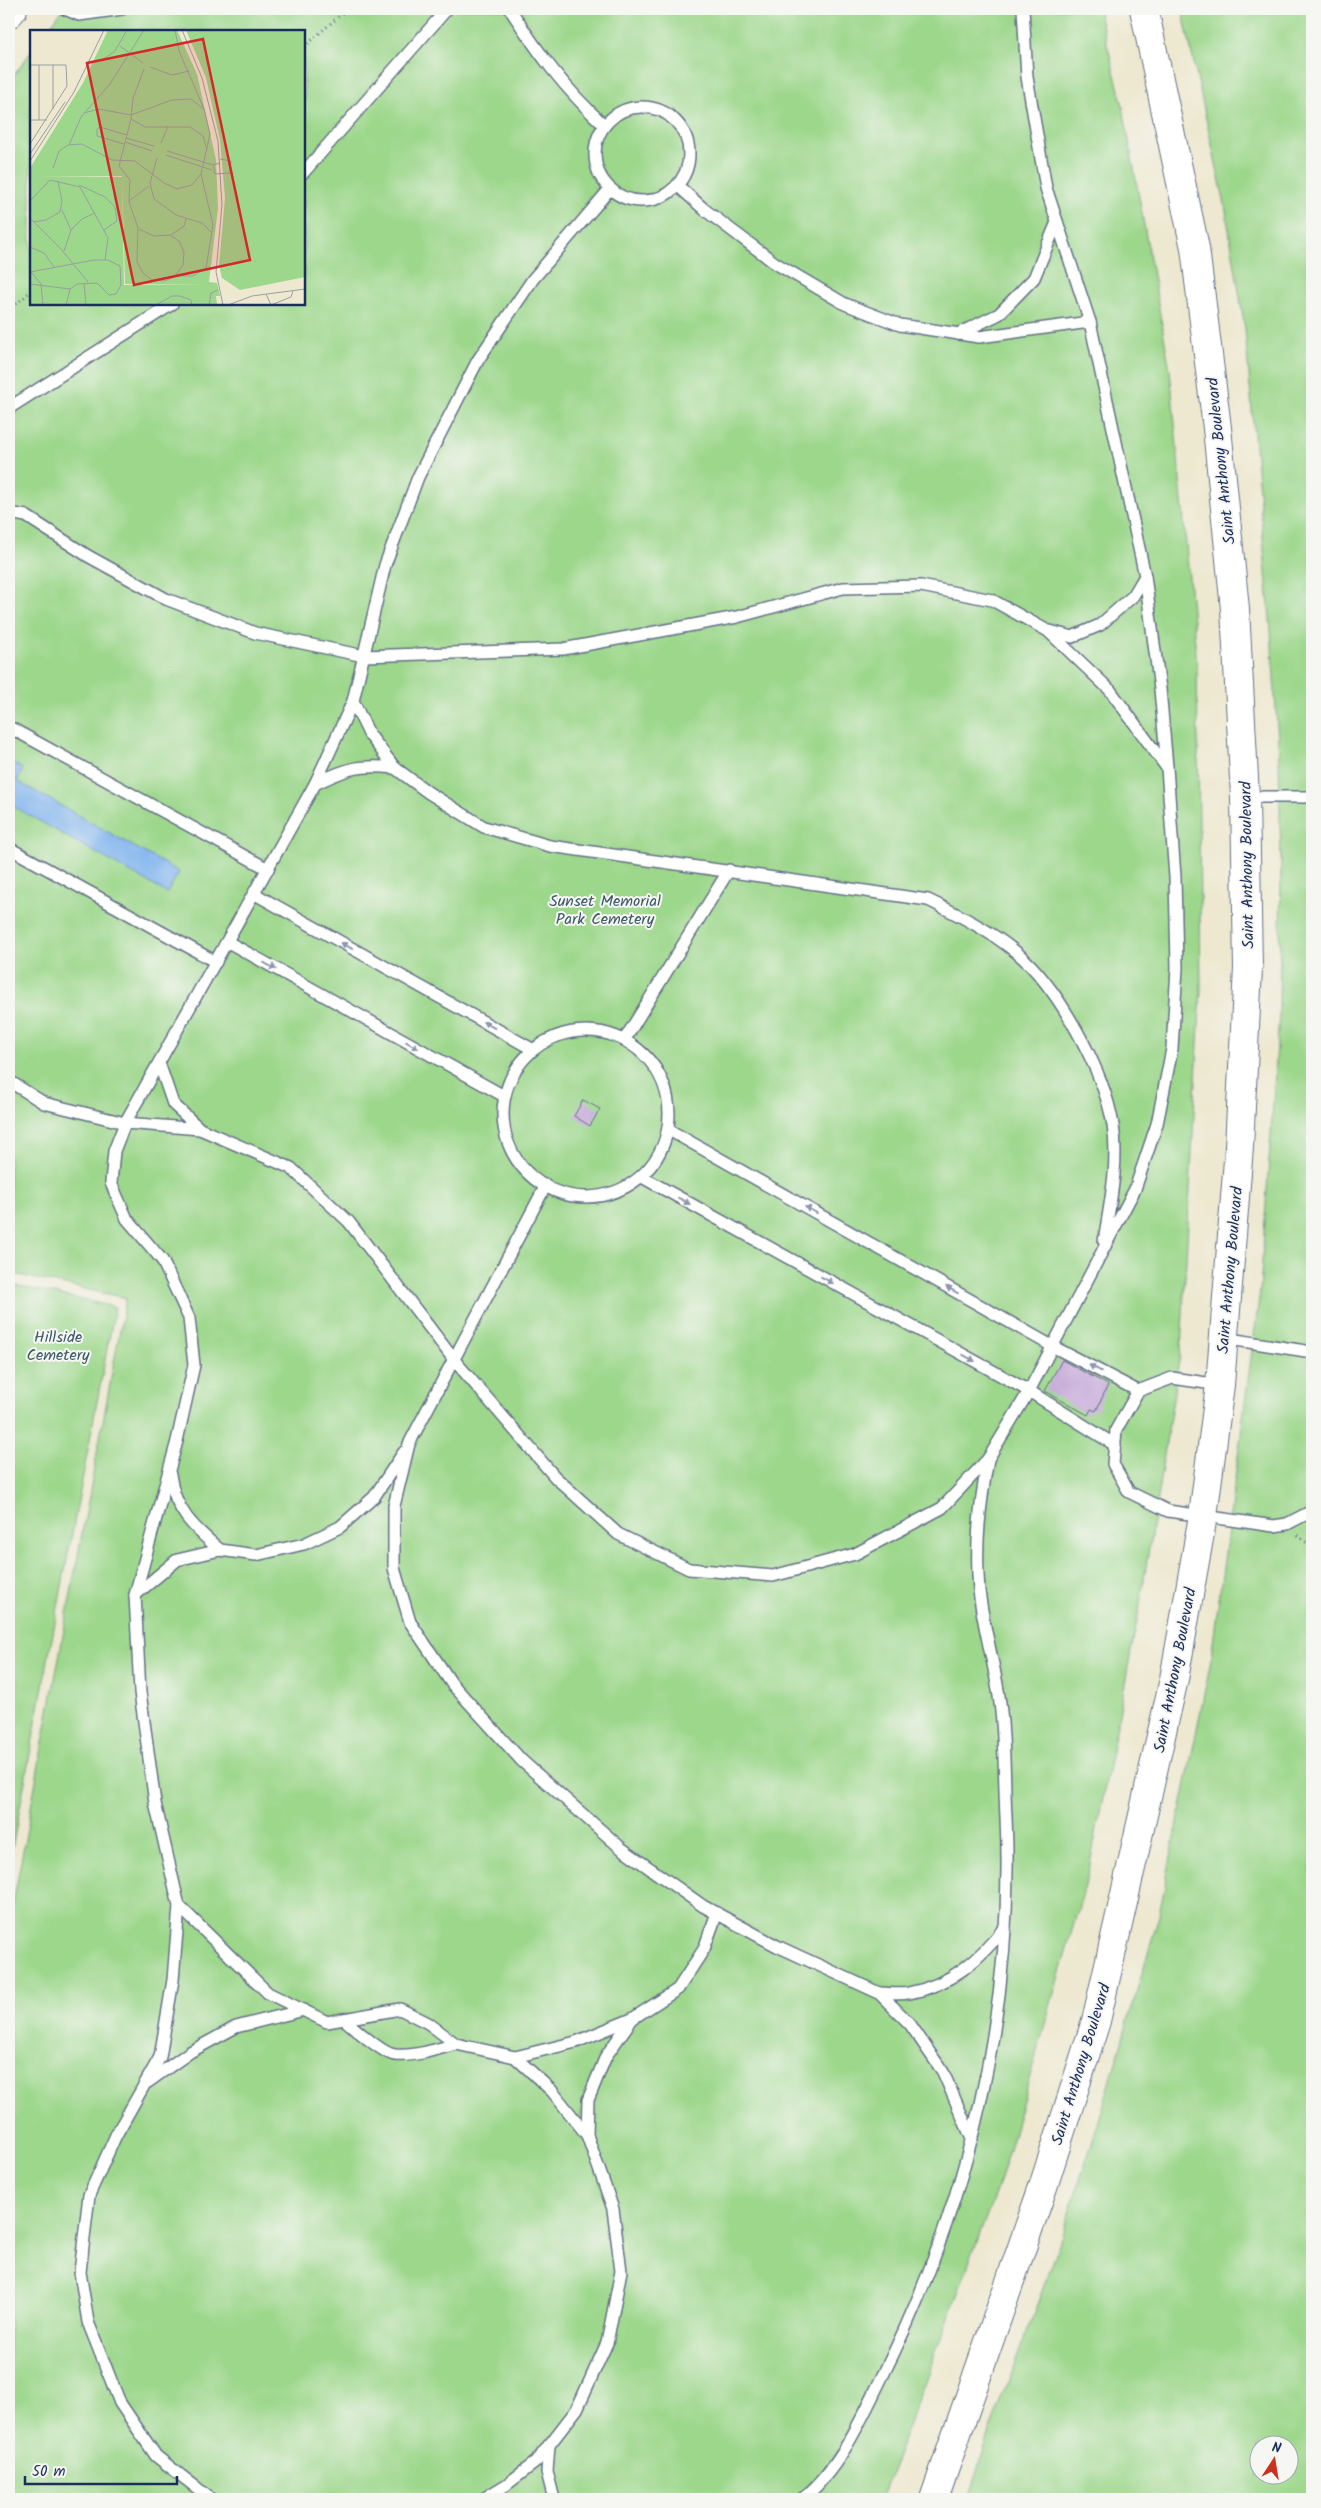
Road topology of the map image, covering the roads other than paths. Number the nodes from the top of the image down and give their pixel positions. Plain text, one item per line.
1 (13, 9) edge
2 (65, 9) edge
3 (122, 9) edge
4 (447, 9) edge
5 (510, 9) edge
6 (1023, 9) edge
7 (1144, 9) edge
8 (9, 14) edge
9 (604, 125) junction
10 (305, 171) edge
11 (678, 186) junction
12 (610, 190) junction
13 (1057, 222) junction
14 (170, 305) edge
15 (1090, 322) junction
16 (958, 334) junction
17 (9, 408) edge
18 (9, 513) edge
19 (1145, 576) junction
20 (1048, 631) junction
21 (364, 656) junction
22 (353, 702) junction
23 (9, 727) edge
24 (396, 768) junction
25 (1167, 768) junction
26 (315, 784) junction
27 (1245, 797) junction
28 (1312, 798) edge
29 (9, 848) edge
30 (268, 869) junction
31 (730, 870) junction
32 (255, 894) junction
33 (228, 942) junction
34 (216, 962) junction
35 (624, 1038) junction
36 (532, 1049) junction
37 (159, 1063) junction
38 (9, 1081) edge
39 (504, 1096) junction
40 (125, 1123) junction
41 (200, 1129) junction
42 (669, 1130) junction
43 (642, 1177) junction
44 (546, 1185) junction
45 (1102, 1251) junction
46 (1223, 1338) junction
47 (1052, 1346) junction
48 (1312, 1352) edge
49 (455, 1361) junction
50 (1220, 1385) junction
51 (1028, 1391) junction
52 (1138, 1391) junction
53 (410, 1444) junction
54 (1115, 1445) junction
55 (988, 1459) junction
56 (169, 1471) junction
57 (1312, 1511) edge
58 (1203, 1516) junction
59 (220, 1550) junction
60 (135, 1595) junction
61 (179, 1906) junction
62 (716, 1913) junction
63 (1005, 1927) junction
64 (879, 1993) junction
65 (304, 2010) junction
66 (344, 2019) junction
67 (632, 2019) junction
68 (456, 2044) junction
69 (515, 2057) junction
70 (144, 2085) junction
71 (587, 2135) junction
72 (972, 2139) junction
73 (550, 2443) junction
74 (211, 2499) edge
75 (483, 2499) edge
76 (554, 2499) edge
77 (802, 2499) edge
78 (934, 2499) edge

1 - 8 street
2 - 3 lane
4 - 10 lane
5 - 9 lane
6 - 13 lane
7 - 27 street, Saint Anthony Boulevard
9 - 11 lane
9 - 12 lane
11 - 12 lane
11 - 16 lane
12 - 21 lane
13 - 15 lane
13 - 16 lane
14 - 17 lane
15 - 16 lane
15 - 19 lane
18 - 21 lane
19 - 20 lane
19 - 25 lane
20 - 21 lane
20 - 25 lane
21 - 22 lane
22 - 24 lane
22 - 26 lane
23 - 30 lane
24 - 26 lane
24 - 31 lane
25 - 45 lane
26 - 30 lane
27 - 28 lane
27 - 46 street, Saint Anthony Boulevard
29 - 34 lane
30 - 32 lane
31 - 35 lane
31 - 45 lane
32 - 33 lane
36 -> 32 lane
33 - 34 lane
33 -> 39 lane
34 - 37 lane
35 - 36 lane
35 - 42 lane
36 - 39 lane
37 - 40 lane
37 - 41 lane
38 - 40 lane
39 - 44 lane
40 - 41 lane
40 - 56 lane
41 - 49 lane
42 - 43 lane
47 -> 42 lane
43 - 44 lane
43 -> 51 lane
44 - 49 lane
45 - 47 lane
46 - 48 lane
46 - 50 street, Saint Anthony Boulevard
47 - 51 lane
52 -> 47 lane
49 - 53 lane
49 - 55 lane
50 - 52 lane
50 - 58 street, Saint Anthony Boulevard
51 - 54 lane
51 - 55 lane
52 - 54 lane
53 - 59 lane
53 - 62 lane
54 - 58 lane
55 - 63 lane
56 - 59 lane
56 - 60 lane
57 - 58 lane
58 - 78 street, Saint Anthony Boulevard
59 - 60 lane
60 - 61 lane
61 - 65 lane
61 - 70 lane
62 - 64 lane
62 - 67 lane
63 - 64 lane
63 - 72 lane
64 - 72 lane
65 - 66 lane
65 - 70 lane
66 - 68 lane
66 - 68 lane
67 - 69 lane
67 - 71 lane
68 - 69 lane
69 - 71 lane
70 - 74 lane
71 - 73 lane
72 - 77 lane
73 - 75 lane
73 - 76 lane

